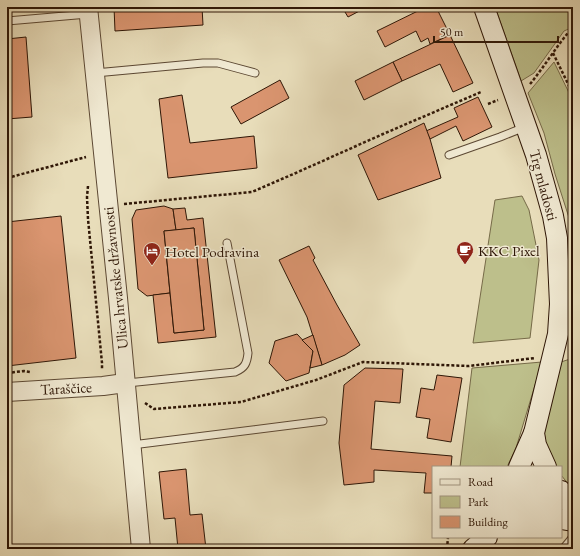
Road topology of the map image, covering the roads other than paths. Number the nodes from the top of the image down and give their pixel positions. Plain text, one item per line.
1 (484, 7) edge
2 (88, 10) edge
3 (7, 21) edge
4 (95, 73) junction
5 (255, 73) dead end
6 (526, 126) junction
7 (449, 155) dead end
8 (227, 243) dead end
9 (125, 383) junction
10 (7, 392) edge
11 (324, 421) dead end
12 (534, 433) junction
13 (132, 445) junction
14 (518, 466) edge
15 (546, 466) edge
16 (562, 492) edge
17 (573, 507) edge
18 (562, 519) edge
19 (573, 521) edge
20 (573, 537) edge
21 (479, 538) edge
22 (486, 538) edge
23 (141, 549) edge
24 (473, 549) edge
25 (564, 549) edge

1 - 6 main road, Trg mladosti
2 - 3 lane
2 - 4 street, Ulica hrvatske državnosti
4 - 5 lane
4 - 9 street, Ulica hrvatske državnosti
6 - 7 lane
6 - 12 main road, Trg mladosti
8 - 9 lane
9 - 10 street, Taraščice
9 - 13 street, Ulica hrvatske državnosti
11 - 13 lane
12 - 14 main road
12 - 15 main road, Trg mladosti
13 - 23 street, Ulica hrvatske državnosti
16 - 17 main road
18 - 19 main road
20 - 25 lane
21 - 24 main road
22 - 24 main road

